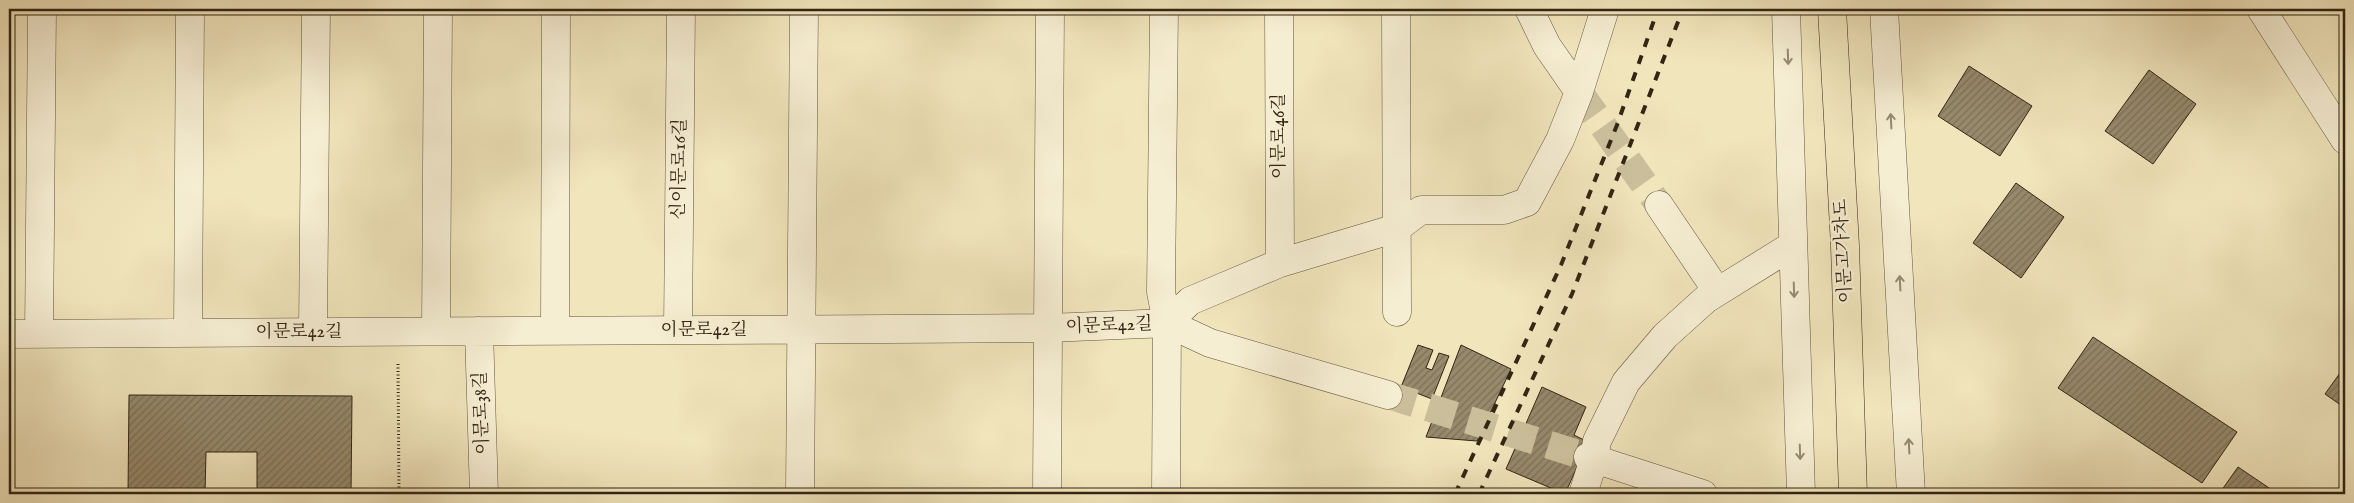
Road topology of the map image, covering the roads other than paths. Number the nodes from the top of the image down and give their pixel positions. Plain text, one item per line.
1 (42, 9) edge
2 (190, 9) edge
3 (316, 9) edge
4 (438, 9) edge
5 (556, 9) edge
6 (681, 9) edge
7 (804, 9) edge
8 (1050, 9) edge
9 (1164, 9) edge
10 (1279, 9) edge
11 (1396, 9) edge
12 (1529, 9) edge
13 (1605, 9) edge
14 (1786, 9) edge
15 (1832, 9) edge
16 (1884, 9) edge
17 (2261, 9) edge
18 (1579, 92) junction
19 (2345, 140) edge
20 (1658, 205) tunnel mouth
21 (1397, 228) junction
22 (1793, 244) junction
23 (1280, 263) junction
24 (1717, 291) junction
25 (1397, 312) dead end
26 (1167, 324) junction
27 (1049, 328) junction
28 (803, 329) junction
29 (678, 330) junction
30 (436, 331) junction
31 (479, 331) junction
32 (555, 331) junction
33 (313, 332) junction
34 (188, 333) junction
35 (9, 334) edge
36 (39, 334) junction
37 (1388, 395) tunnel mouth
38 (1591, 458) junction
39 (484, 494) edge
40 (800, 494) edge
41 (1047, 494) edge
42 (1166, 494) edge
43 (1583, 494) edge
44 (1703, 494) edge
45 (1801, 494) edge
46 (1853, 494) edge
47 (1911, 494) edge

1 - 36 street
2 - 34 street
3 - 33 street
4 - 30 street
5 - 32 street
6 - 29 street, 신이문로16길
7 - 28 street
8 - 27 street
9 - 26 street
10 - 23 street, 이문로46길
11 - 21 street
12 - 18 street
13 - 18 street
14 -> 22 street
15 - 46 main road, 이문고가차도
47 -> 16 street
17 - 19 street
18 - 21 street
20 - 24 street
21 - 23 street
21 - 25 street
22 - 24 street
22 -> 45 street
23 - 26 street
24 - 38 street
26 - 27 street, 이문로42길
26 - 37 street, 이문로42길
26 - 42 street
27 - 28 street, 이문로42길
27 - 41 street
28 - 29 street, 이문로42길
28 - 40 street
29 - 32 street, 이문로42길
30 - 31 street, 이문로42길
30 - 33 street, 이문로42길
31 - 32 street, 이문로42길
31 - 39 street, 이문로38길
33 - 34 street, 이문로42길
34 - 36 street, 이문로42길
35 - 36 street, 이문로42길
38 - 43 street
38 - 44 street

